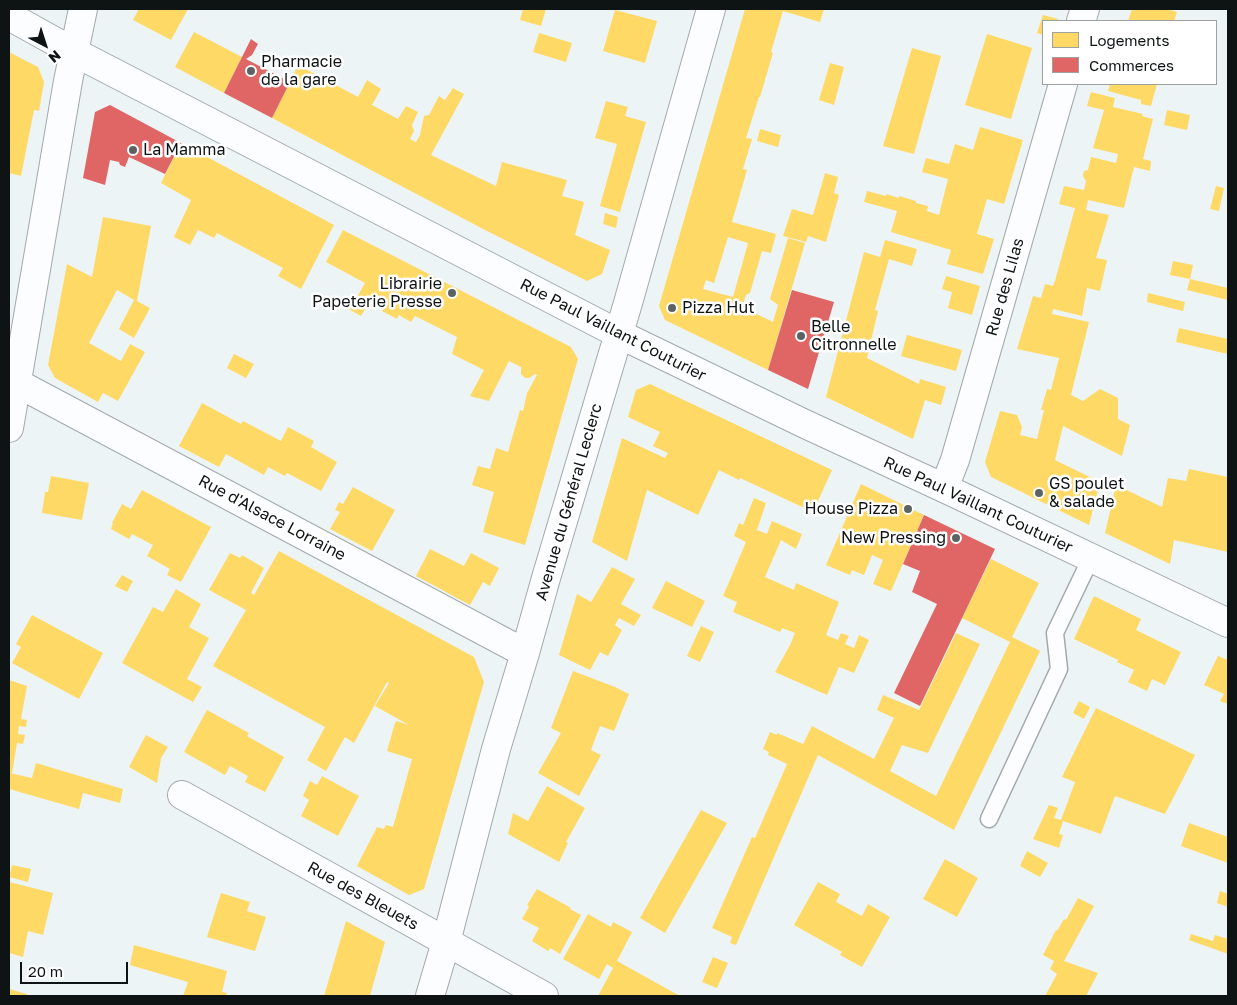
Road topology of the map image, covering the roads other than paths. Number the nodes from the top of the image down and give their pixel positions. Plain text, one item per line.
1 (83, 9) edge
2 (711, 9) edge
3 (9, 16) edge
4 (74, 52) junction
5 (1063, 85) edge
6 (619, 334) junction
7 (17, 383) junction
8 (9, 428) edge
9 (944, 488) junction
10 (1091, 558) junction
11 (1228, 623) edge
12 (525, 653) junction
13 (182, 795) dead end
14 (989, 818) dead end
15 (446, 942) junction
16 (430, 996) edge
17 (544, 996) edge

1 - 4 street
2 - 6 street, Avenue du Général Leclerc
3 - 4 street, Rue Paul Vaillant Couturier
4 - 6 street, Rue Paul Vaillant Couturier
4 - 7 street
5 - 9 street, Rue des Lilas
6 - 9 street, Rue Paul Vaillant Couturier
6 - 12 street, Avenue du Général Leclerc
7 - 8 street
7 - 12 street, Rue d'Alsace Lorraine
9 - 10 street, Rue Paul Vaillant Couturier
10 - 11 street, Rue Paul Vaillant Couturier
10 - 14 lane
12 - 15 street, Avenue du Général Leclerc
13 - 15 street, Rue des Bleuets
15 - 16 street, Avenue du Général Leclerc
15 - 17 street, Rue des Bleuets

